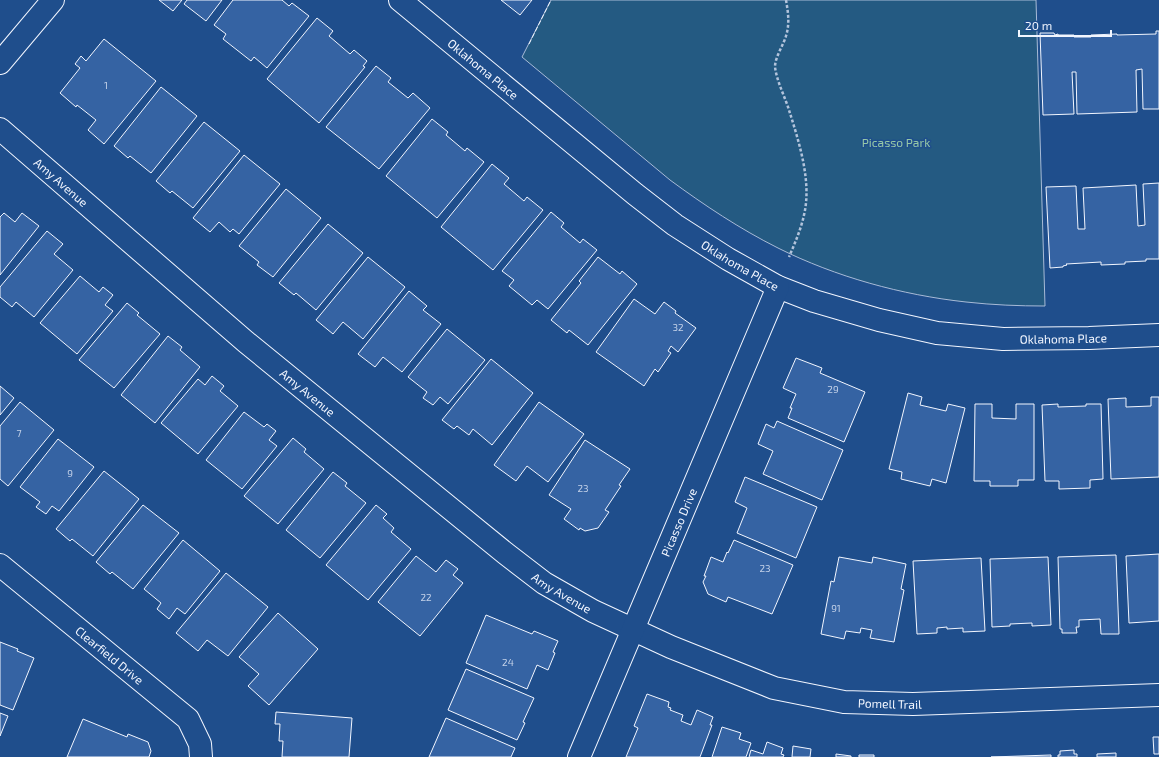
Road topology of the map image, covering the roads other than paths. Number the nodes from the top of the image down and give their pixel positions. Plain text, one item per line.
1 (52, 0) edge
2 (400, 0) edge
3 (0, 63) edge
4 (0, 129) edge
5 (778, 287) junction
6 (1159, 335) edge
7 (0, 566) edge
8 (634, 630) junction
9 (1159, 695) edge
10 (201, 757) edge
11 (579, 757) edge

1 - 3 street
2 - 5 street, Oklahoma Place
4 - 8 street, Amy Avenue
5 - 6 street, Oklahoma Place
5 - 8 street, Picasso Drive
7 - 10 street, Clearfield Drive
8 - 9 street, Pomell Trail
8 - 11 street, Picasso Drive

